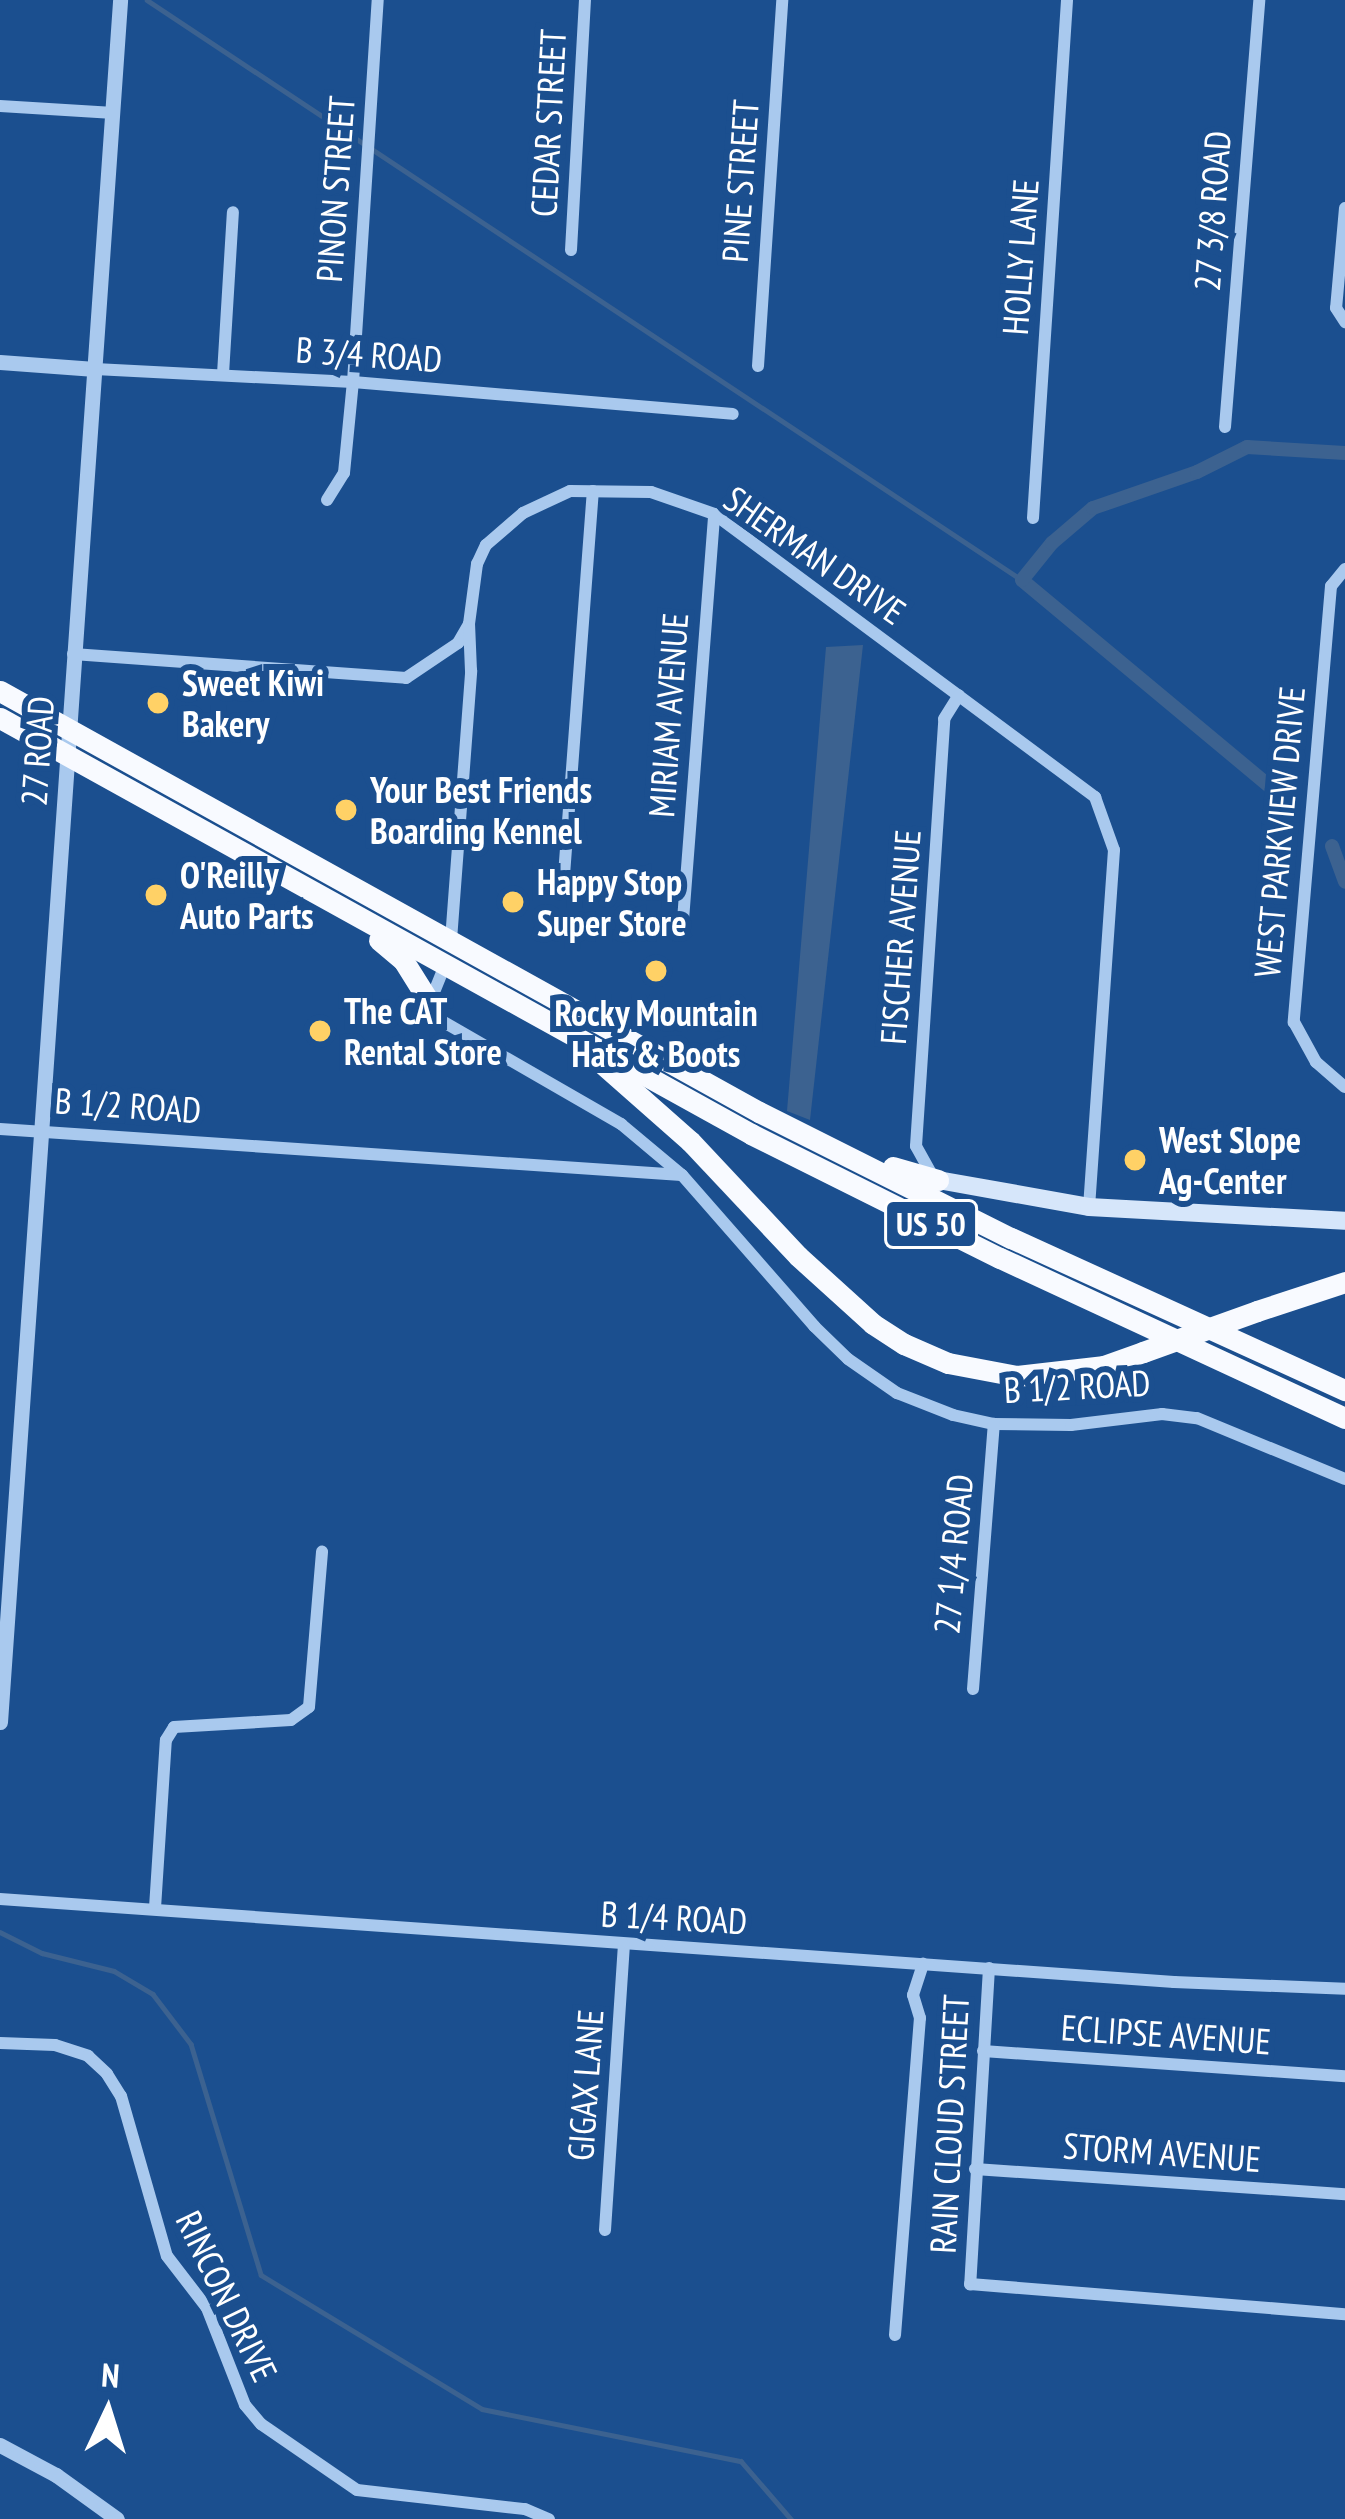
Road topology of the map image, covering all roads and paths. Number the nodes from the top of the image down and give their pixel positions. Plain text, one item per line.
1 (120, 0) edge
2 (378, 0) edge
3 (585, 0) edge
4 (782, 0) edge
5 (1067, 0) edge
6 (1259, 0) edge
7 (0, 106) edge
8 (114, 113) junction
9 (1345, 208) edge
10 (233, 212) dead end
11 (571, 250) dead end
12 (1345, 322) edge
13 (0, 362) edge
14 (758, 366) dead end
15 (95, 369) junction
16 (223, 374) junction
17 (353, 382) junction
18 (734, 414) dead end
19 (1225, 427) dead end
20 (592, 491) junction
21 (327, 500) dead end
22 (714, 514) junction
23 (1033, 518) dead end
24 (1345, 569) edge
25 (469, 624) junction
26 (74, 654) junction
27 (0, 691) edge
28 (959, 694) junction
29 (0, 718) edge
30 (68, 728) junction
31 (67, 755) junction
32 (563, 875) dead end
33 (284, 876) junction
34 (682, 920) dead end
35 (369, 922) junction
36 (451, 940) junction
37 (446, 965) junction
38 (535, 987) junction
39 (435, 1011) junction
40 (596, 1048) junction
41 (1345, 1087) edge
42 (759, 1112) junction
43 (0, 1129) edge
44 (40, 1132) junction
45 (682, 1175) junction
46 (938, 1180) junction
47 (1089, 1207) junction
48 (1345, 1221) edge
49 (1345, 1282) edge
50 (1345, 1390) edge
51 (1345, 1418) edge
52 (994, 1424) junction
53 (1345, 1479) edge
54 (322, 1552) dead end
55 (974, 1689) dead end
56 (0, 1721) edge
57 (0, 1899) edge
58 (155, 1908) junction
59 (624, 1946) junction
60 (923, 1964) junction
61 (988, 1968) junction
62 (1345, 1989) edge
63 (0, 2043) edge
64 (983, 2051) junction
65 (1345, 2076) edge
66 (975, 2169) junction
67 (1345, 2194) edge
68 (605, 2230) dead end
69 (1345, 2314) edge
70 (895, 2335) dead end
71 (0, 2445) edge
72 (117, 2519) edge
73 (549, 2519) edge

1 - 8 street, 27 ROAD
2 - 17 street, PINON STREET
3 - 11 street, CEDAR STREET
4 - 14 street, PINE STREET
5 - 23 street, HOLLY LANE
6 - 19 street, 27 3/8 ROAD
7 - 8 street
8 - 15 street, 27 ROAD
9 - 12 street
10 - 16 street
13 - 15 street, B 3/4 ROAD
15 - 16 street, B 3/4 ROAD
15 - 26 street, 27 ROAD
16 - 17 street, B 3/4 ROAD
17 - 18 street, B 3/4 ROAD
17 - 21 street, PINON STREET
20 - 22 street, SHERMAN DRIVE
20 - 25 street, SHERMAN DRIVE
20 - 32 street
22 - 28 street, SHERMAN DRIVE
22 - 34 street, MIRIAM AVENUE
24 - 41 street, WEST PARKVIEW DRIVE
25 - 26 street
25 - 36 street, SHERMAN DRIVE
26 - 30 street, 27 ROAD
27 - 30 highway, US 50
28 - 46 street, FISCHER AVENUE
28 - 47 street, SHERMAN DRIVE
29 - 31 highway, US 50
30 - 31 street, 27 ROAD
30 - 36 highway, US 50
31 - 33 highway, US 50
31 - 44 street, 27 ROAD
33 - 35 highway, US 50
33 - 39 highway
35 - 36 highway
35 - 37 highway, US 50
36 - 38 highway, US 50
37 - 38 highway
37 - 39 street
37 - 40 highway, US 50
38 - 42 highway, US 50
39 - 45 street, B 1/2 ROAD
40 - 49 highway, bridge
40 - 51 highway, US 50
42 - 46 highway
42 - 50 highway, US 50
43 - 44 street, B 1/2 ROAD
44 - 45 street, B 1/2 ROAD
44 - 56 street, 27 ROAD
45 - 52 street, B 1/2 ROAD
46 - 47 main road
47 - 48 main road
52 - 53 street, B 1/2 ROAD
52 - 55 street, 27 1/4 ROAD
54 - 58 street
57 - 58 street, B 1/4 ROAD
58 - 59 street, B 1/4 ROAD
59 - 60 street, B 1/4 ROAD
59 - 68 street, GIGAX LANE
60 - 61 street, B 1/4 ROAD
60 - 70 street
61 - 62 street, B 1/4 ROAD
61 - 64 street, RAIN CLOUD STREET
63 - 73 street, RINCON DRIVE
64 - 65 street, ECLIPSE AVENUE
64 - 66 street, RAIN CLOUD STREET
66 - 67 street, STORM AVENUE
66 - 69 street, RAIN CLOUD STREET
71 - 72 street

